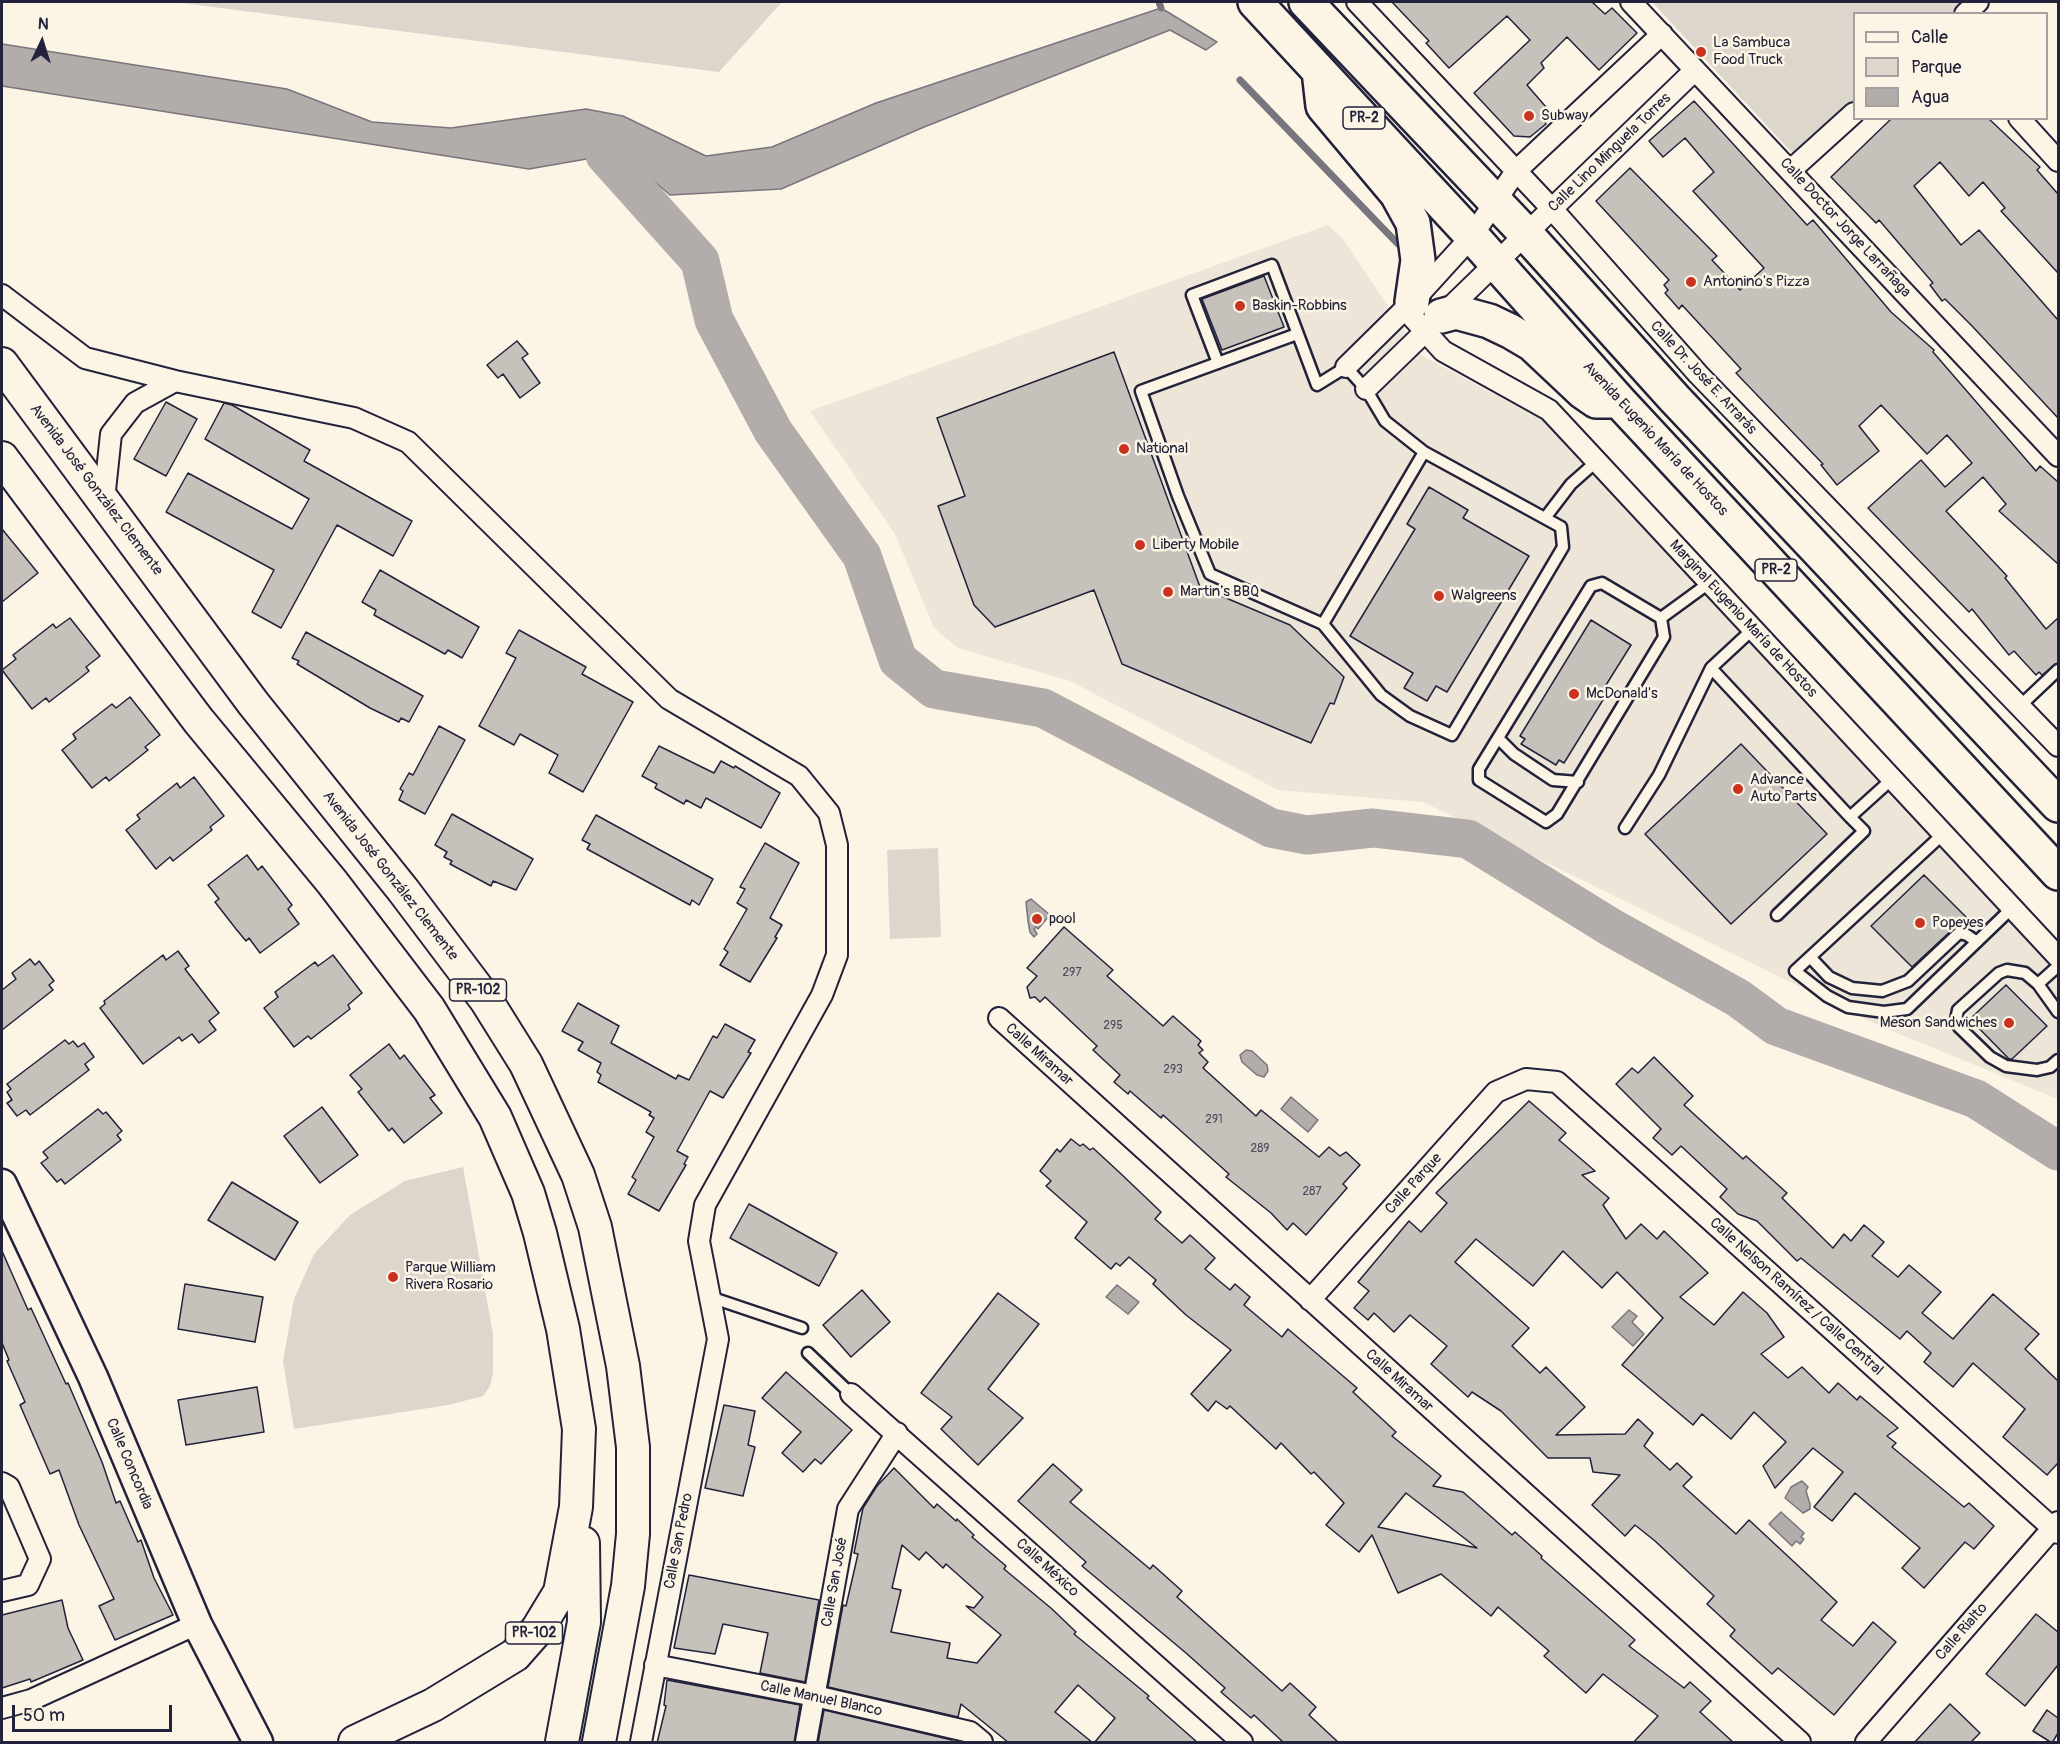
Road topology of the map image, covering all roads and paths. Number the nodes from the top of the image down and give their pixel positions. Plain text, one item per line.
1 (1255, 2) edge
2 (1306, 2) edge
3 (1357, 2) edge
4 (1631, 2) edge
5 (1662, 34) junction
6 (1318, 70) junction
7 (1694, 70) junction
8 (1853, 115) edge
9 (2021, 120) edge
10 (2058, 161) edge
11 (1791, 170) junction
12 (1516, 171) junction
13 (1495, 202) junction
14 (1552, 209) junction
15 (1527, 235) junction
16 (1472, 236) junction
17 (1497, 264) junction
18 (2, 295) edge
19 (1421, 314) junction
20 (1297, 334) junction
21 (1218, 363) junction
22 (2, 364) edge
23 (1346, 367) junction
24 (175, 381) junction
25 (1366, 389) junction
26 (1618, 401) junction
27 (1424, 452) junction
28 (2058, 456) edge
29 (2, 458) edge
30 (1597, 461) junction
31 (104, 500) junction
32 (1545, 518) junction
33 (1709, 583) junction
34 (1661, 618) junction
35 (1323, 624) junction
36 (1753, 629) junction
37 (1711, 668) junction
38 (2058, 670) edge
39 (2020, 706) junction
40 (1498, 739) junction
41 (2058, 746) edge
42 (1892, 779) junction
43 (1578, 782) junction
44 (2058, 805) edge
45 (1850, 817) junction
46 (1625, 828) dead end
47 (1943, 834) junction
48 (2058, 873) edge
49 (2012, 908) junction
50 (1777, 915) dead end
51 (1977, 942) junction
52 (1810, 957) junction
53 (2058, 957) edge
54 (2058, 966) edge
55 (2038, 984) junction
56 (2058, 1012) edge
57 (999, 1018) dead end
58 (2058, 1060) edge
59 (1526, 1079) joint
60 (2, 1184) edge
61 (710, 1296) junction
62 (1310, 1300) junction
63 (802, 1328) dead end
64 (808, 1353) dead end
65 (851, 1394) joint
66 (897, 1434) junction
67 (2, 1483) edge
68 (576, 1506) junction
69 (2057, 1528) edge
70 (2, 1591) edge
71 (197, 1624) junction
72 (656, 1665) junction
73 (815, 1696) junction
74 (2, 1708) edge
75 (974, 1739) edge
76 (258, 1743) edge
77 (355, 1743) edge
78 (562, 1743) edge
79 (599, 1743) edge
80 (640, 1743) edge
81 (806, 1743) edge
82 (1242, 1743) edge
83 (1800, 1743) edge
84 (1866, 1743) edge

1 - 6 highway, Avenida Eugenio María de Hostos / PR-2
2 - 13 highway, PR-2
3 - 12 street, Calle Dr. José E. Arrarás
4 - 5 street, Calle Doctor Jorge Larrañaga
5 - 7 street, Calle Doctor Jorge Larrañaga
5 - 12 street
6 - 16 highway, Avenida Eugenio María de Hostos / PR-2
6 - 19 highway
7 - 11 street, Calle Doctor Jorge Larrañaga
7 - 14 street, Calle Lino Minguela Torres
8 - 11 street
9 - 10 street
11 - 28 street, Calle Doctor Jorge Larrañaga
12 - 13 street
12 - 14 street, Calle Dr. José E. Arrarás
13 - 15 highway, PR-2
13 - 16 street
14 - 15 street, Calle Lino Minguela Torres
14 - 39 street, Calle Dr. José E. Arrarás
15 - 17 street, Calle Lino Minguela Torres
15 - 44 highway, PR-2
16 - 17 highway, Avenida Eugenio María de Hostos / PR-2
16 - 19 street
17 - 19 street, Calle Lino Minguela Torres
17 - 26 highway, Avenida Eugenio María de Hostos / PR-2
18 - 24 street
19 - 23 street
19 - 25 street
19 - 26 highway
19 - 30 street, Marginal Eugenio María de Hostos
20 - 21 lane
20 - 21 lane
20 - 23 lane
21 - 35 lane
22 - 31 main road, Avenida José González Clemente / PR-102
23 - 25 lane
24 - 31 street
24 - 61 street
25 - 27 lane
26 - 48 highway, Avenida Eugenio María de Hostos / PR-2
27 - 32 lane
27 - 35 lane
29 - 68 main road, PR-102
30 - 32 lane
30 - 33 street, Marginal Eugenio María de Hostos
31 - 79 main road, Avenida José González Clemente / PR-102
32 - 35 lane
33 - 34 lane
33 - 36 street, Marginal Eugenio María de Hostos
34 - 40 lane
34 - 43 lane
36 - 37 lane
36 - 42 street, Marginal Eugenio María de Hostos
37 - 45 lane
37 - 46 lane
38 - 39 lane
39 - 41 street, Calle Dr. José E. Arrarás
40 - 43 lane
40 - 43 lane
42 - 45 lane
42 - 47 street, Marginal Eugenio María de Hostos
45 - 50 lane
47 - 49 street, Marginal Eugenio María de Hostos
47 - 52 lane
49 - 51 lane
49 - 53 street, Marginal Eugenio María de Hostos
51 - 52 lane
51 - 52 lane
54 - 55 lane
55 - 56 lane
55 - 58 lane
57 - 62 street, Calle Miramar
59 - 62 street, Calle Parque
59 - 69 street, Calle Nelson Ramírez / Calle Central
60 - 71 street, Calle Concordia
61 - 63 lane
61 - 72 street, Calle San Pedro
62 - 83 street, Calle Miramar
64 - 65 lane
65 - 66 street, Calle México
66 - 73 street, Calle San José
66 - 82 street, Calle México
67 - 70 street
68 - 77 main road, PR-102
68 - 78 main road
69 - 84 street, Calle Rialto
71 - 74 street
71 - 76 street, Calle Concordia
72 - 73 street, Calle Manuel Blanco
72 - 80 street, Calle San Pedro
73 - 75 street, Calle Manuel Blanco
73 - 81 street, Calle San José

